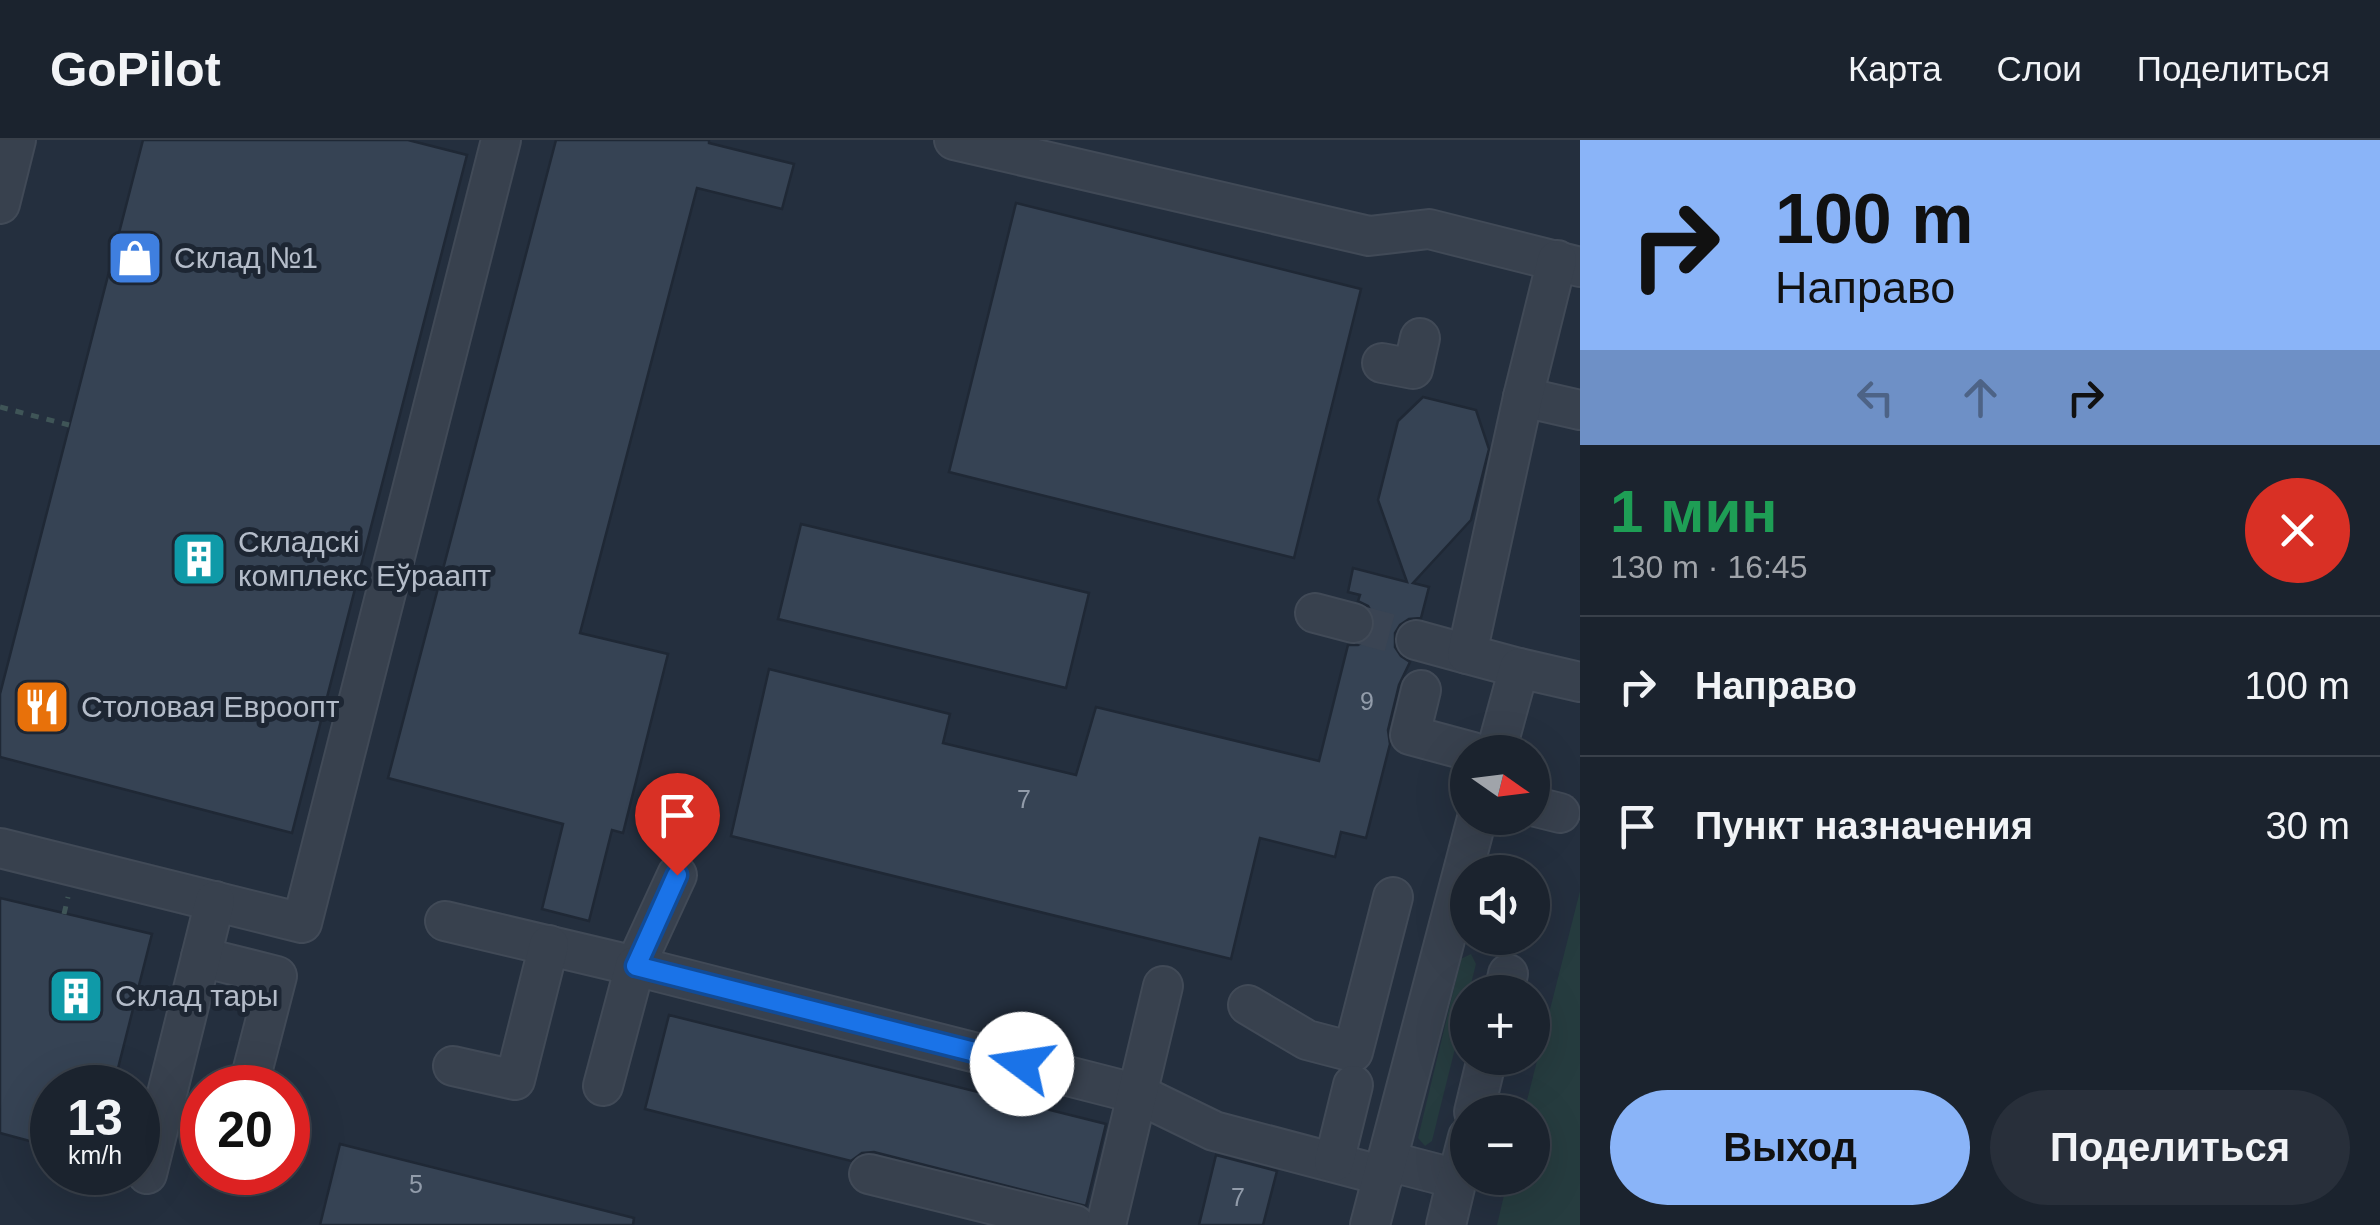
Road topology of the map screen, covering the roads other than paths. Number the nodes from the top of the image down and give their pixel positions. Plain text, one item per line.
1 (16, 140) edge
2 (501, 140) edge
3 (954, 140) edge
4 (0, 204) edge
5 (1569, 264) edge
6 (1420, 338) dead end
7 (1382, 363) dead end
8 (1523, 397) junction
9 (1580, 410) edge
10 (1315, 613) dead end
11 (1353, 624) tunnel mouth
12 (1416, 640) tunnel mouth
13 (1466, 654) junction
14 (1519, 668) junction
15 (1580, 682) edge
16 (1420, 690) dead end
17 (1501, 735) edge
18 (1450, 746) edge
19 (1474, 835) edge
20 (0, 848) edge
21 (677, 875) dead end
22 (1393, 897) dead end
23 (215, 900) junction
24 (445, 921) dead end
25 (549, 946) junction
26 (201, 957) junction
27 (636, 966) junction
28 (1163, 986) dead end
29 (1248, 1005) dead end
30 (1414, 1064) junction
31 (189, 1065) edge
32 (254, 1065) edge
33 (453, 1066) dead end
34 (1353, 1069) junction
35 (603, 1086) dead end
36 (1138, 1094) junction
37 (180, 1104) edge
38 (160, 1148) edge
39 (1334, 1162) junction
40 (1386, 1168) junction
41 (868, 1174) dead end
42 (1450, 1178) edge
43 (1453, 1195) edge
44 (1075, 1225) edge
45 (1106, 1225) edge
46 (1370, 1225) edge
47 (1446, 1225) edge

1 - 4 street
2 - 23 street
3 - 5 street
5 - 8 street
6 - 7 street
8 - 9 street
8 - 13 street
10 - 11 street
12 - 13 street
13 - 14 street
14 - 15 street
14 - 17 street
16 - 18 street
19 - 30 street
20 - 23 street
21 - 27 street
22 - 34 street
23 - 26 street
24 - 25 street
25 - 27 street
25 - 33 street
26 - 31 street
26 - 32 street
27 - 35 street
27 - 36 street
28 - 36 street
29 - 34 street
30 - 34 street
30 - 40 street
34 - 39 street
36 - 39 street
36 - 45 street
37 - 38 street
39 - 40 street
40 - 42 street
40 - 46 street
41 - 44 street
43 - 47 street

